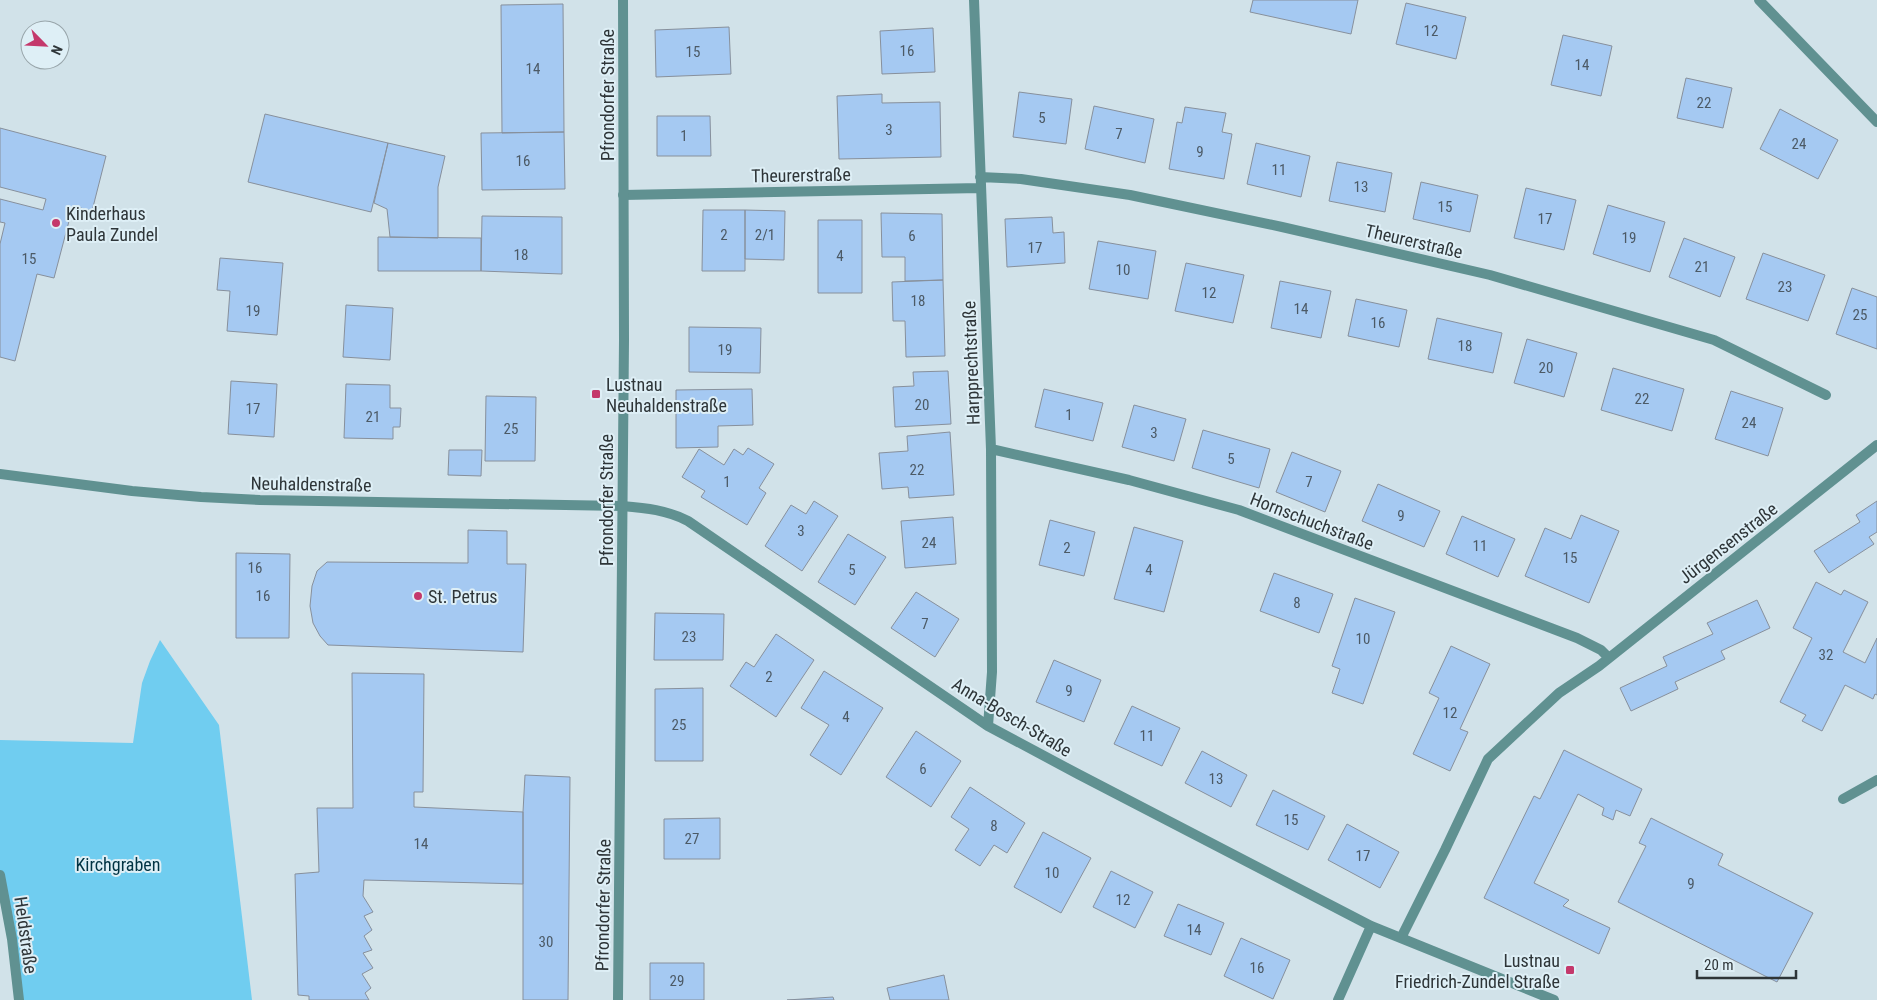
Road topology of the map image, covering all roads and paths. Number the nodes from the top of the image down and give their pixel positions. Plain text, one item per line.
1 (624, 0) edge
2 (974, 0) edge
3 (1760, 0) edge
4 (1877, 122) edge
5 (980, 177) junction
6 (980, 188) junction
7 (623, 195) junction
8 (1826, 395) dead end
9 (1877, 445) edge
10 (991, 449) junction
11 (0, 474) edge
12 (622, 506) junction
13 (1609, 658) junction
14 (988, 726) junction
15 (1877, 780) edge
16 (1843, 799) dead end
17 (0, 875) edge
18 (1371, 926) junction
19 (1401, 938) junction
20 (19, 1000) edge
21 (618, 1000) edge
22 (1338, 1000) edge
23 (1554, 1000) edge

1 - 7 street, Pfrondorfer Straße
2 - 5 street, Harpprechtstraße
3 - 4 street
5 - 6 street, Harpprechtstraße
5 - 8 street, Theurerstraße
6 - 7 street, Theurerstraße
6 - 10 street, Harpprechtstraße
7 - 12 street, Pfrondorfer Straße
9 - 13 street, Jürgensenstraße
10 - 13 street, Hornschuchstraße
10 - 14 street, Harpprechtstraße
11 - 12 street, Neuhaldenstraße
12 - 14 street, Anna-Bosch-Straße
12 - 21 street, Pfrondorfer Straße
13 - 19 street, Jürgensenstraße
14 - 18 street, Anna-Bosch-Straße
15 - 16 street
17 - 20 street, Heldstraße
18 - 19 street, Anna-Bosch-Straße
18 - 22 street
19 - 23 street, Anna-Bosch-Straße

